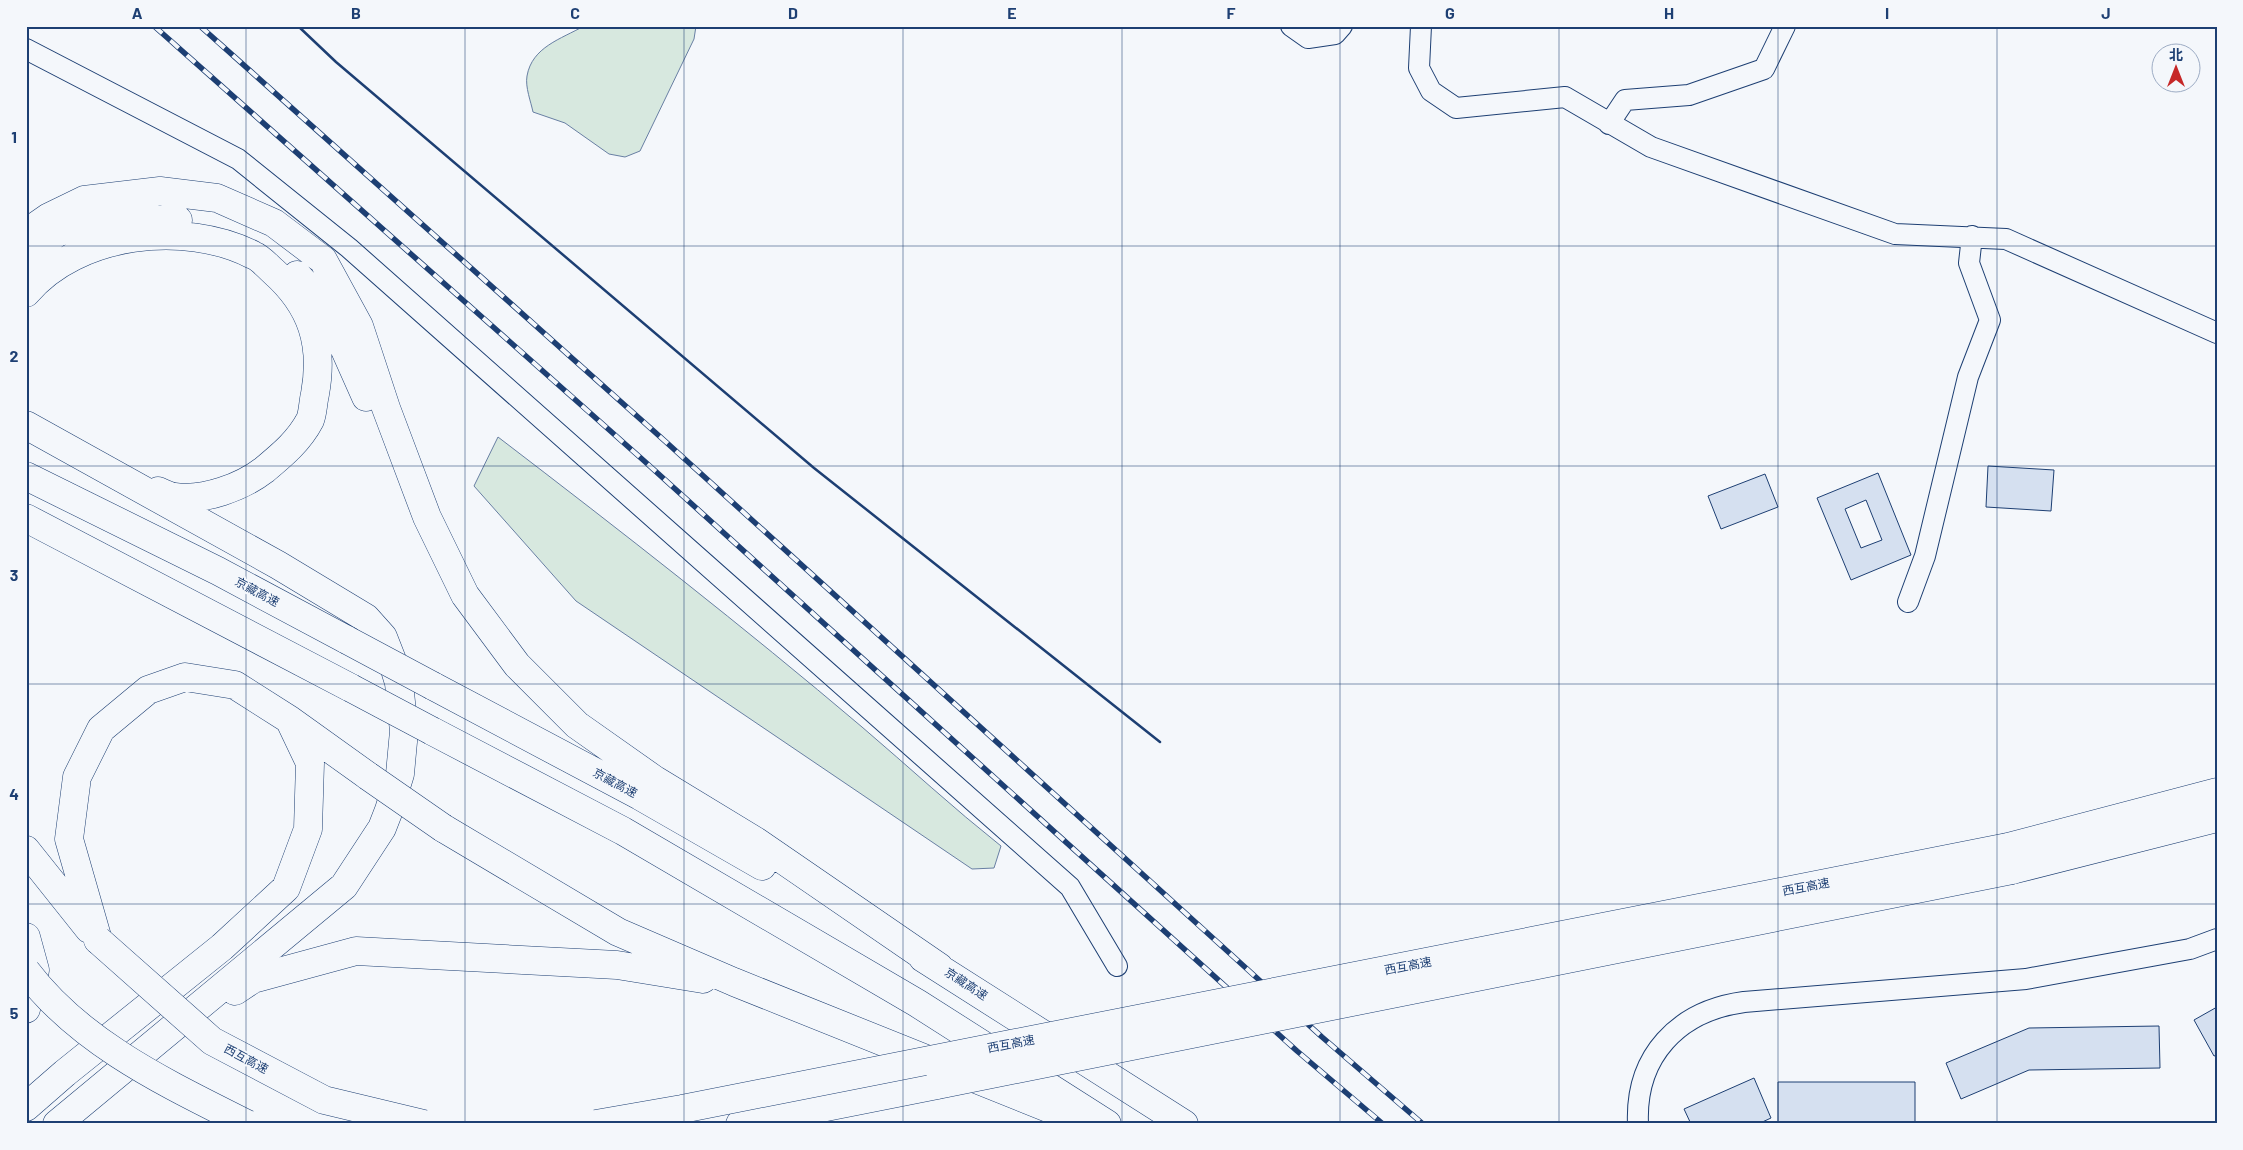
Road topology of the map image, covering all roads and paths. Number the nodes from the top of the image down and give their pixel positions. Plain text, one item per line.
1 (1291, 26) edge
2 (1342, 26) edge
3 (1421, 26) edge
4 (1785, 26) edge
5 (26, 49) edge
6 (1609, 124) junction
7 (26, 233) edge
8 (1972, 236) junction
9 (26, 256) edge
10 (26, 294) edge
11 (2217, 333) edge
12 (26, 425) edge
13 (409, 470) junction
14 (26, 476) edge
15 (116, 476) junction
16 (26, 518) edge
17 (1908, 602) dead end
18 (290, 720) junction
19 (2217, 792) edge
20 (2217, 818) edge
21 (26, 850) edge
22 (2010, 859) junction
23 (26, 937) edge
24 (2217, 939) edge
25 (98, 940) junction
26 (1117, 966) dead end
27 (939, 967) junction
28 (26, 972) edge
29 (734, 982) junction
30 (26, 1008) edge
31 (156, 1042) junction
32 (937, 1084) junction
33 (26, 1107) edge
34 (57, 1124) edge
35 (247, 1124) edge
36 (424, 1124) edge
37 (596, 1124) edge
38 (740, 1124) edge
39 (813, 1124) edge
40 (1086, 1124) edge
41 (1106, 1124) edge
42 (1184, 1124) edge
43 (1638, 1124) edge

1 - 2 street
3 - 6 street
4 - 6 street
5 - 26 street
6 - 8 street
7 - 13 highway
8 - 11 street
8 - 17 street
9 - 13 highway
10 - 15 highway
12 - 15 highway
13 - 27 highway
14 - 27 highway, 京藏高速, bridge
15 - 31 highway
16 - 41 highway, bridge
18 - 25 highway
18 - 29 highway, bridge
18 - 33 highway
19 - 22 highway, 西互高速
20 - 22 highway, 西互高速
21 - 25 highway, 西互高速
22 - 32 highway, 西互高速, bridge
22 - 37 highway, 西互高速, bridge
23 - 30 highway
24 - 43 street
25 - 36 highway, 西互高速, bridge
27 - 42 highway, 京藏高速
28 - 35 highway, bridge
29 - 31 highway
29 - 40 highway
31 - 34 highway
32 - 38 highway
32 - 39 highway

